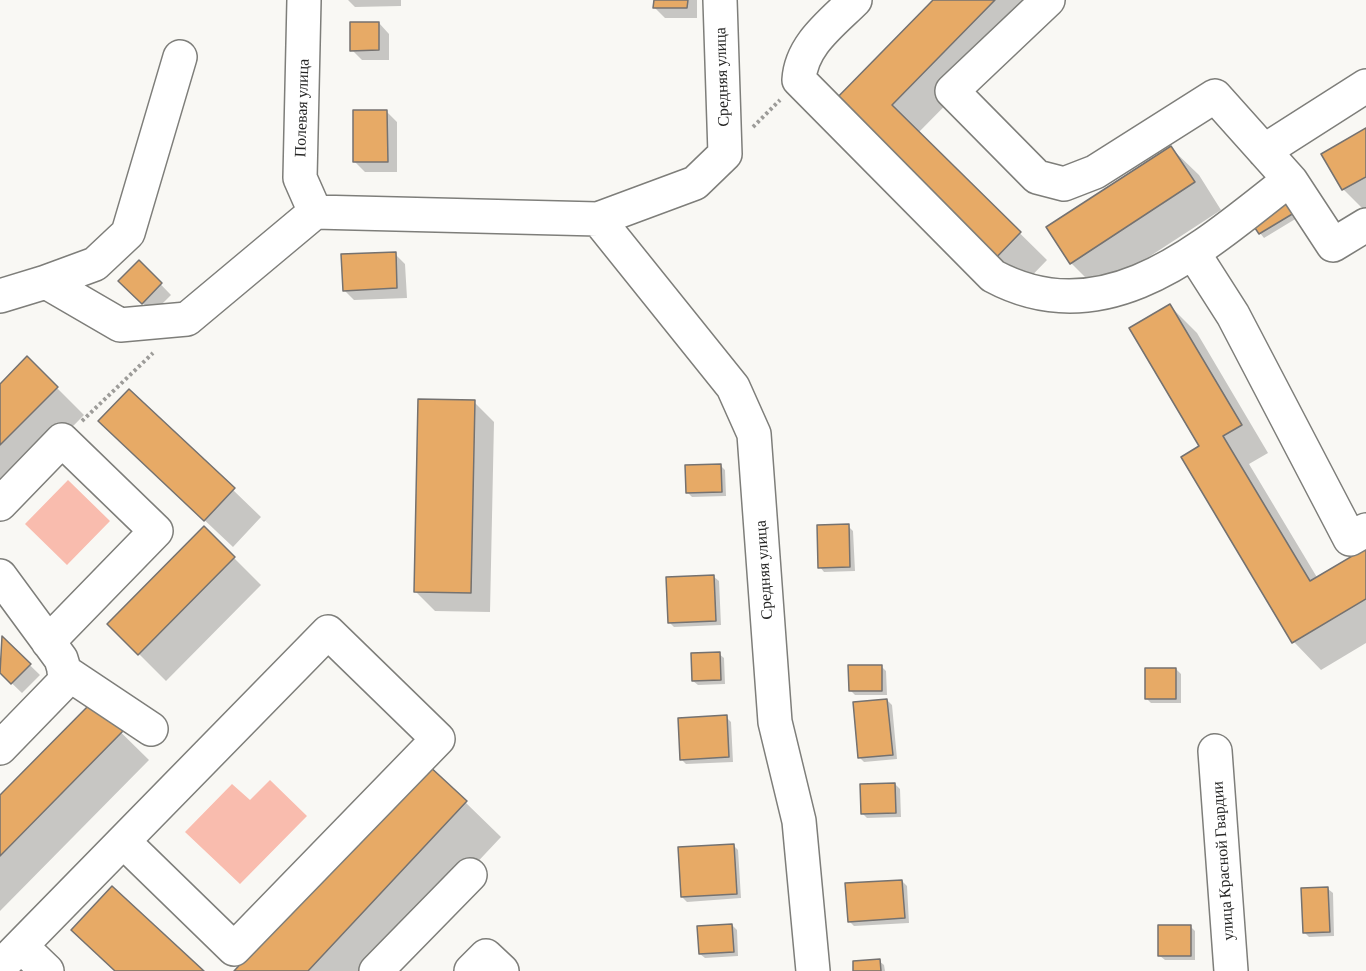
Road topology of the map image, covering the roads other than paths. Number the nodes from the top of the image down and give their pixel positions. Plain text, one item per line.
1 (304, 0) edge
2 (720, 0) edge
3 (855, 0) edge
4 (1048, 0) edge
5 (180, 57) dead end
6 (1366, 86) edge
7 (1264, 151) junction
8 (1289, 180) junction
9 (315, 212) junction
10 (598, 219) junction
11 (1366, 225) edge
12 (1194, 254) junction
13 (46, 282) junction
14 (0, 296) edge
15 (0, 504) edge
16 (1366, 530) edge
17 (0, 576) edge
18 (48, 642) junction
19 (64, 671) junction
20 (151, 729) dead end
21 (0, 748) edge
22 (1215, 751) dead end
23 (124, 842) junction
24 (470, 875) dead end
25 (11, 957) edge
26 (47, 971) edge
27 (376, 971) edge
28 (471, 971) edge
29 (502, 971) edge
30 (813, 971) edge
31 (1231, 971) edge

1 - 9 street, Полевая улица
2 - 10 street, Средняя улица
3 - 12 street
4 - 7 street
5 - 13 street
6 - 7 street
7 - 8 street
8 - 11 street
8 - 12 street
9 - 10 street
9 - 13 street
10 - 30 street, Средняя улица
12 - 16 street
13 - 14 street
15 - 18 street
17 - 18 street
18 - 19 street
19 - 20 street
19 - 21 street
22 - 31 street, улица Красной Гвардии
23 - 23 street
23 - 25 street
24 - 27 street
25 - 26 street
28 - 29 street

